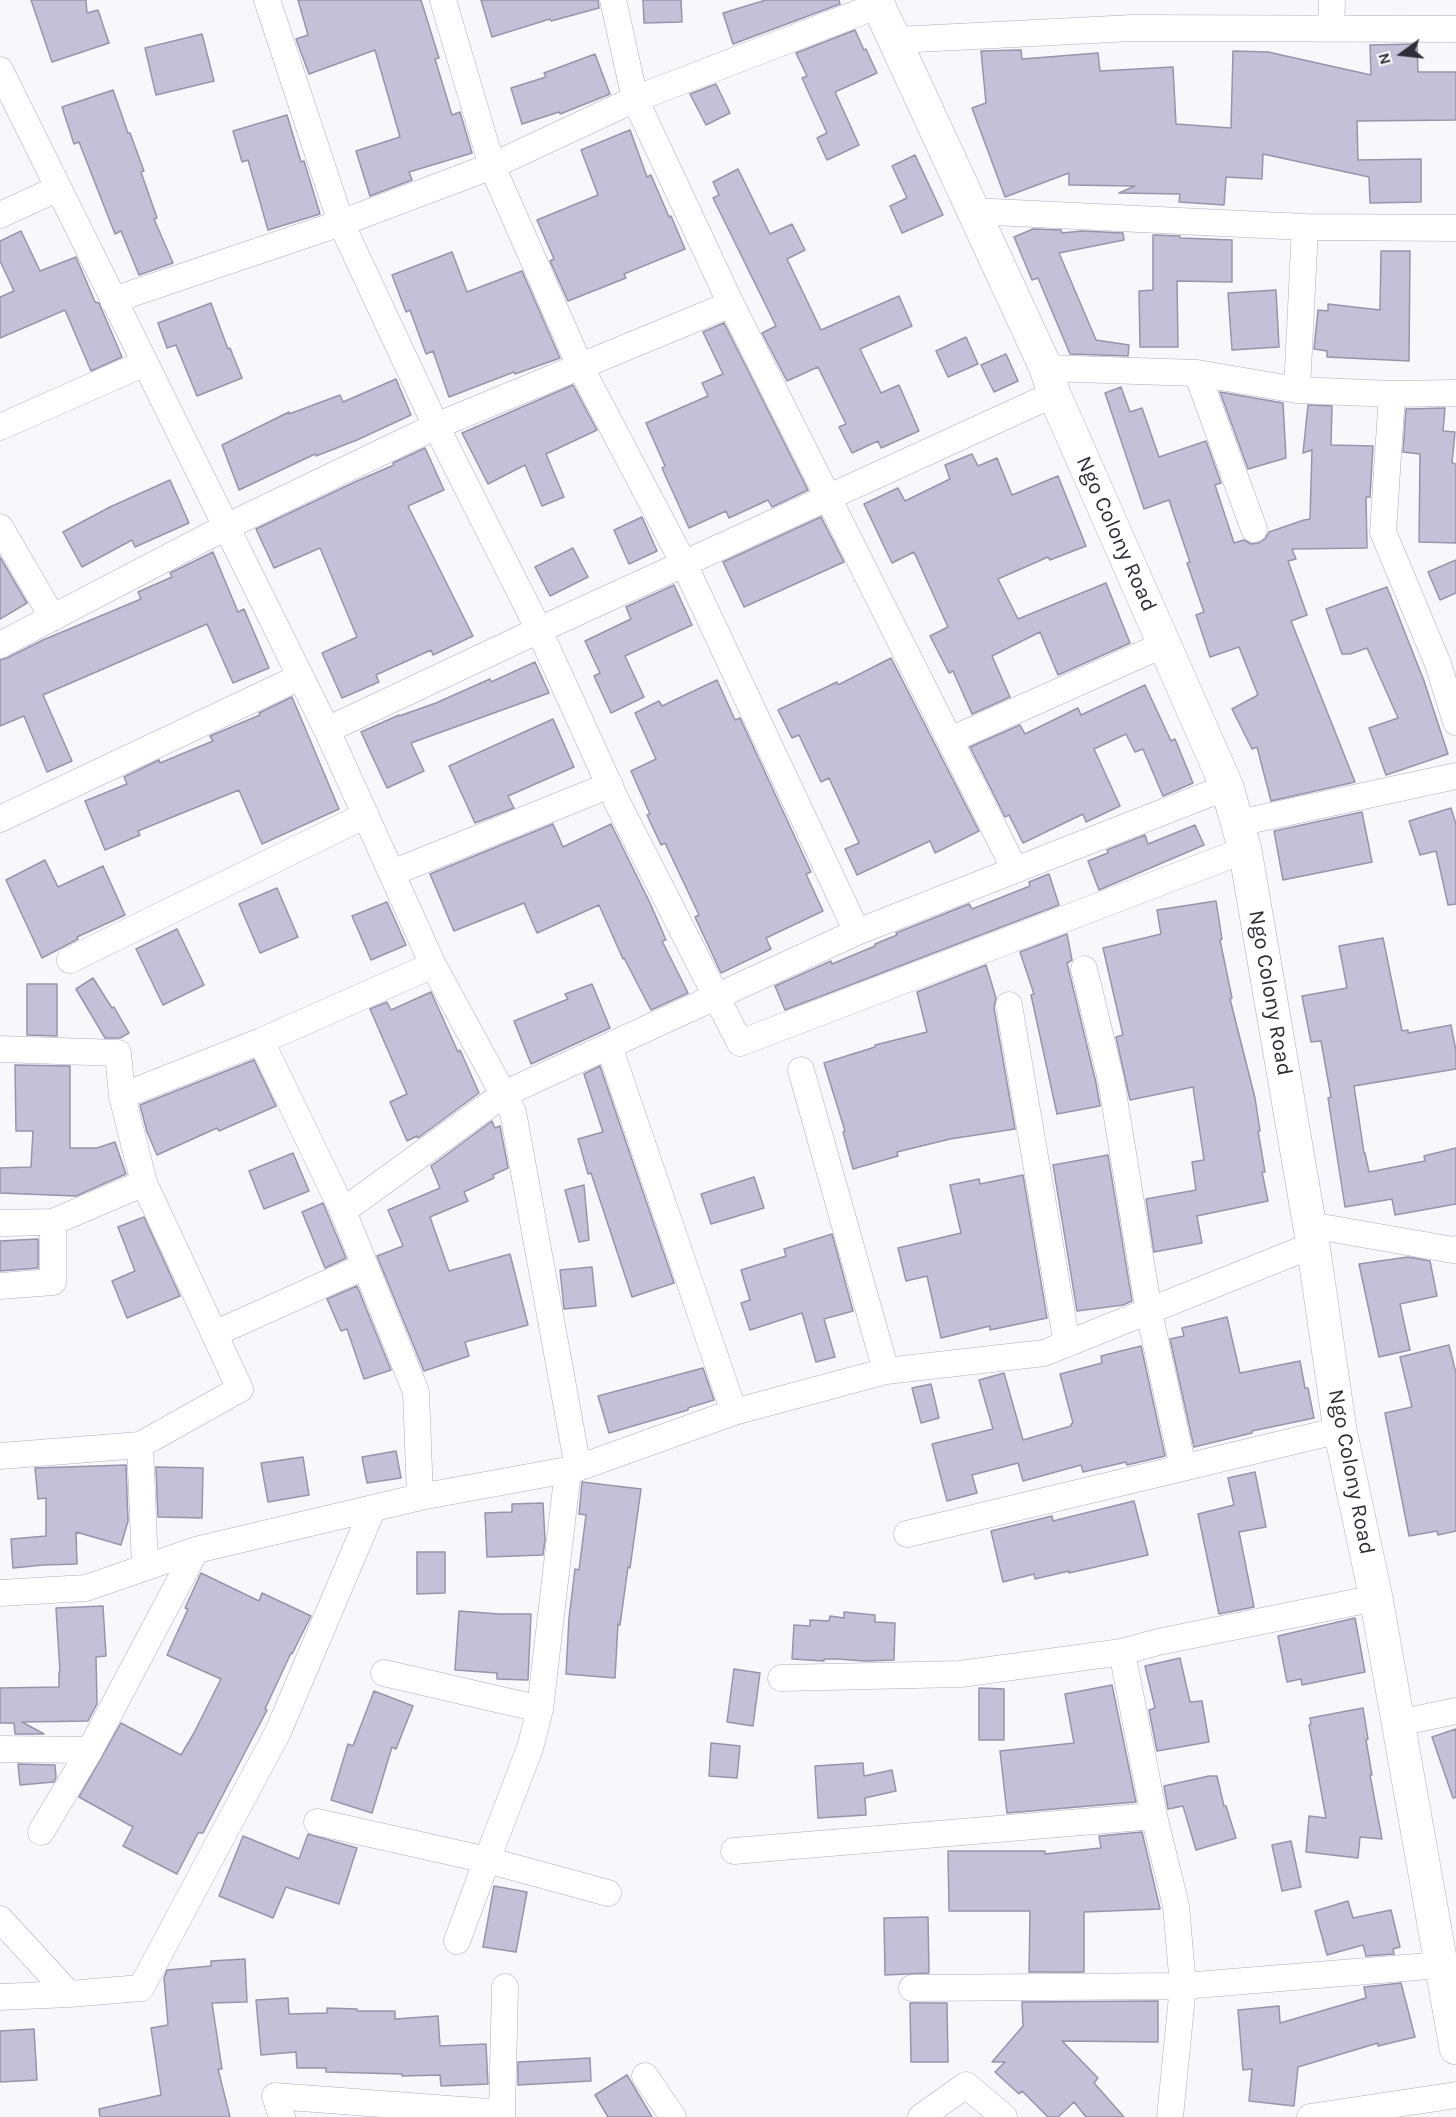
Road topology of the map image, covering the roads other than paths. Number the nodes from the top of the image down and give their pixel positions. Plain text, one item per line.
1 (267, 0) edge
2 (443, 0) edge
3 (613, 0) edge
4 (1332, 0) edge
5 (877, 3) edge
6 (1332, 28) junction
7 (1456, 29) edge
8 (896, 40) junction
9 (0, 70) edge
10 (635, 99) junction
11 (492, 166) junction
12 (57, 189) junction
13 (972, 211) junction
14 (0, 215) edge
15 (341, 223) junction
16 (1305, 227) junction
17 (1456, 228) edge
18 (113, 300) junction
19 (731, 304) junction
20 (145, 363) junction
21 (579, 366) junction
22 (1197, 373) junction
23 (1050, 381) junction
24 (1297, 390) junction
25 (1456, 393) edge
26 (1392, 394) junction
27 (436, 426) junction
28 (0, 427) edge
29 (828, 498) junction
30 (0, 527) edge
31 (226, 527) junction
32 (1254, 529) dead end
33 (684, 564) junction
34 (53, 618) junction
35 (539, 630) junction
36 (1165, 644) junction
37 (0, 645) edge
38 (300, 677) junction
39 (1456, 722) edge
40 (327, 730) junction
41 (950, 740) junction
42 (1456, 776) edge
43 (610, 785) junction
44 (1227, 787) junction
45 (366, 815) junction
46 (0, 819) edge
47 (1242, 836) junction
48 (1014, 870) junction
49 (392, 873) junction
50 (857, 932) junction
51 (70, 960) dead end
52 (433, 965) junction
53 (1084, 969) dead end
54 (717, 995) junction
55 (1009, 1005) dead end
56 (261, 1041) junction
57 (609, 1046) junction
58 (0, 1049) edge
59 (801, 1070) dead end
60 (504, 1094) junction
61 (122, 1096) junction
62 (144, 1183) junction
63 (343, 1211) junction
64 (53, 1222) junction
65 (0, 1223) edge
66 (1312, 1235) junction
67 (1455, 1251) edge
68 (365, 1266) junction
69 (0, 1286) edge
70 (1149, 1312) junction
71 (214, 1334) junction
72 (1067, 1344) junction
73 (886, 1371) junction
74 (734, 1412) junction
75 (1340, 1430) junction
76 (141, 1445) junction
77 (0, 1456) edge
78 (1183, 1467) junction
79 (573, 1469) junction
80 (420, 1497) junction
81 (373, 1508) junction
82 (907, 1534) dead end
83 (196, 1550) junction
84 (145, 1567) junction
85 (0, 1593) edge
86 (1376, 1598) junction
87 (1122, 1652) junction
88 (384, 1673) dead end
89 (781, 1678) dead end
90 (540, 1709) junction
91 (1456, 1711) edge
92 (1398, 1723) junction
93 (0, 1749) edge
94 (90, 1750) junction
95 (1154, 1816) junction
96 (317, 1822) dead end
97 (41, 1832) dead end
98 (734, 1851) dead end
99 (487, 1860) junction
100 (608, 1893) dead end
101 (0, 1919) edge
102 (457, 1941) dead end
103 (1441, 1965) junction
104 (1183, 1986) junction
105 (505, 1987) dead end
106 (912, 1988) dead end
107 (69, 1994) junction
108 (0, 1997) edge
109 (1456, 2048) edge
110 (645, 2076) dead end
111 (1456, 2095) edge
112 (1344, 2114) edge
113 (502, 2115) edge
114 (282, 2117) edge
115 (673, 2117) edge
116 (921, 2117) edge
117 (1004, 2117) edge
118 (1170, 2117) edge
119 (1310, 2117) edge

1 - 15 street
2 - 11 street
3 - 10 street
4 - 6 street
5 - 8 street, Ngo Colony Road
5 - 10 street
6 - 7 street
6 - 8 street
8 - 13 street, Ngo Colony Road
9 - 12 street
10 - 11 street
10 - 19 street
11 - 15 street
11 - 21 street
12 - 14 street
12 - 18 street
13 - 16 street
13 - 23 street, Ngo Colony Road
15 - 18 street
15 - 27 street
16 - 17 street
16 - 24 street
18 - 20 street
19 - 21 street
19 - 29 street
20 - 28 street
20 - 31 street
21 - 27 street
21 - 33 street
22 - 23 street
22 - 24 street
22 - 32 street
23 - 29 street
23 - 36 street, Ngo Colony Road
24 - 26 street
25 - 26 street
26 - 39 street
27 - 31 street
27 - 35 street
29 - 33 street
29 - 41 street
30 - 34 street
31 - 34 street
31 - 38 street
33 - 35 street
33 - 50 street
34 - 37 street
35 - 40 street
35 - 43 street
36 - 41 street
36 - 44 street, Ngo Colony Road
38 - 40 street
38 - 46 street
40 - 45 street
41 - 48 street
42 - 47 street
43 - 49 street
43 - 54 street
44 - 47 street, Ngo Colony Road
44 - 48 street
45 - 49 street
45 - 51 street
47 - 54 street
47 - 66 street, Ngo Colony Road
48 - 50 street
49 - 52 street
50 - 54 street
52 - 56 street
52 - 60 street
53 - 70 street
54 - 57 street
55 - 72 street
56 - 61 street
56 - 63 street
57 - 60 street
57 - 74 street
58 - 61 street
59 - 73 street
60 - 63 street
60 - 79 street
61 - 62 street
62 - 64 street
62 - 71 street
63 - 68 street
64 - 65 street
64 - 69 street
66 - 67 street
66 - 70 street
66 - 75 street, Ngo Colony Road
68 - 71 street
68 - 80 street
70 - 72 street
70 - 78 street
71 - 76 street
72 - 73 street
73 - 74 street
74 - 79 street
75 - 78 street
75 - 86 street, Ngo Colony Road
76 - 77 street
76 - 84 street
78 - 82 street
79 - 80 street
79 - 90 street
80 - 81 street
81 - 83 street
81 - 107 street
83 - 84 street
83 - 94 street
84 - 85 street
86 - 87 street
86 - 92 street, Ngo Colony Road
87 - 89 street
87 - 95 street
88 - 90 street
90 - 99 street
91 - 92 street
92 - 103 street, Ngo Colony Road
93 - 94 street
94 - 97 street
95 - 98 street
95 - 104 street
96 - 99 street
99 - 100 street
99 - 102 street
101 - 107 street
103 - 104 street
103 - 109 street, Ngo Colony Road
104 - 106 street
104 - 118 street
105 - 113 street
107 - 108 street
110 - 115 street
111 - 112 street
112 - 119 street
113 - 114 street
116 - 117 street

